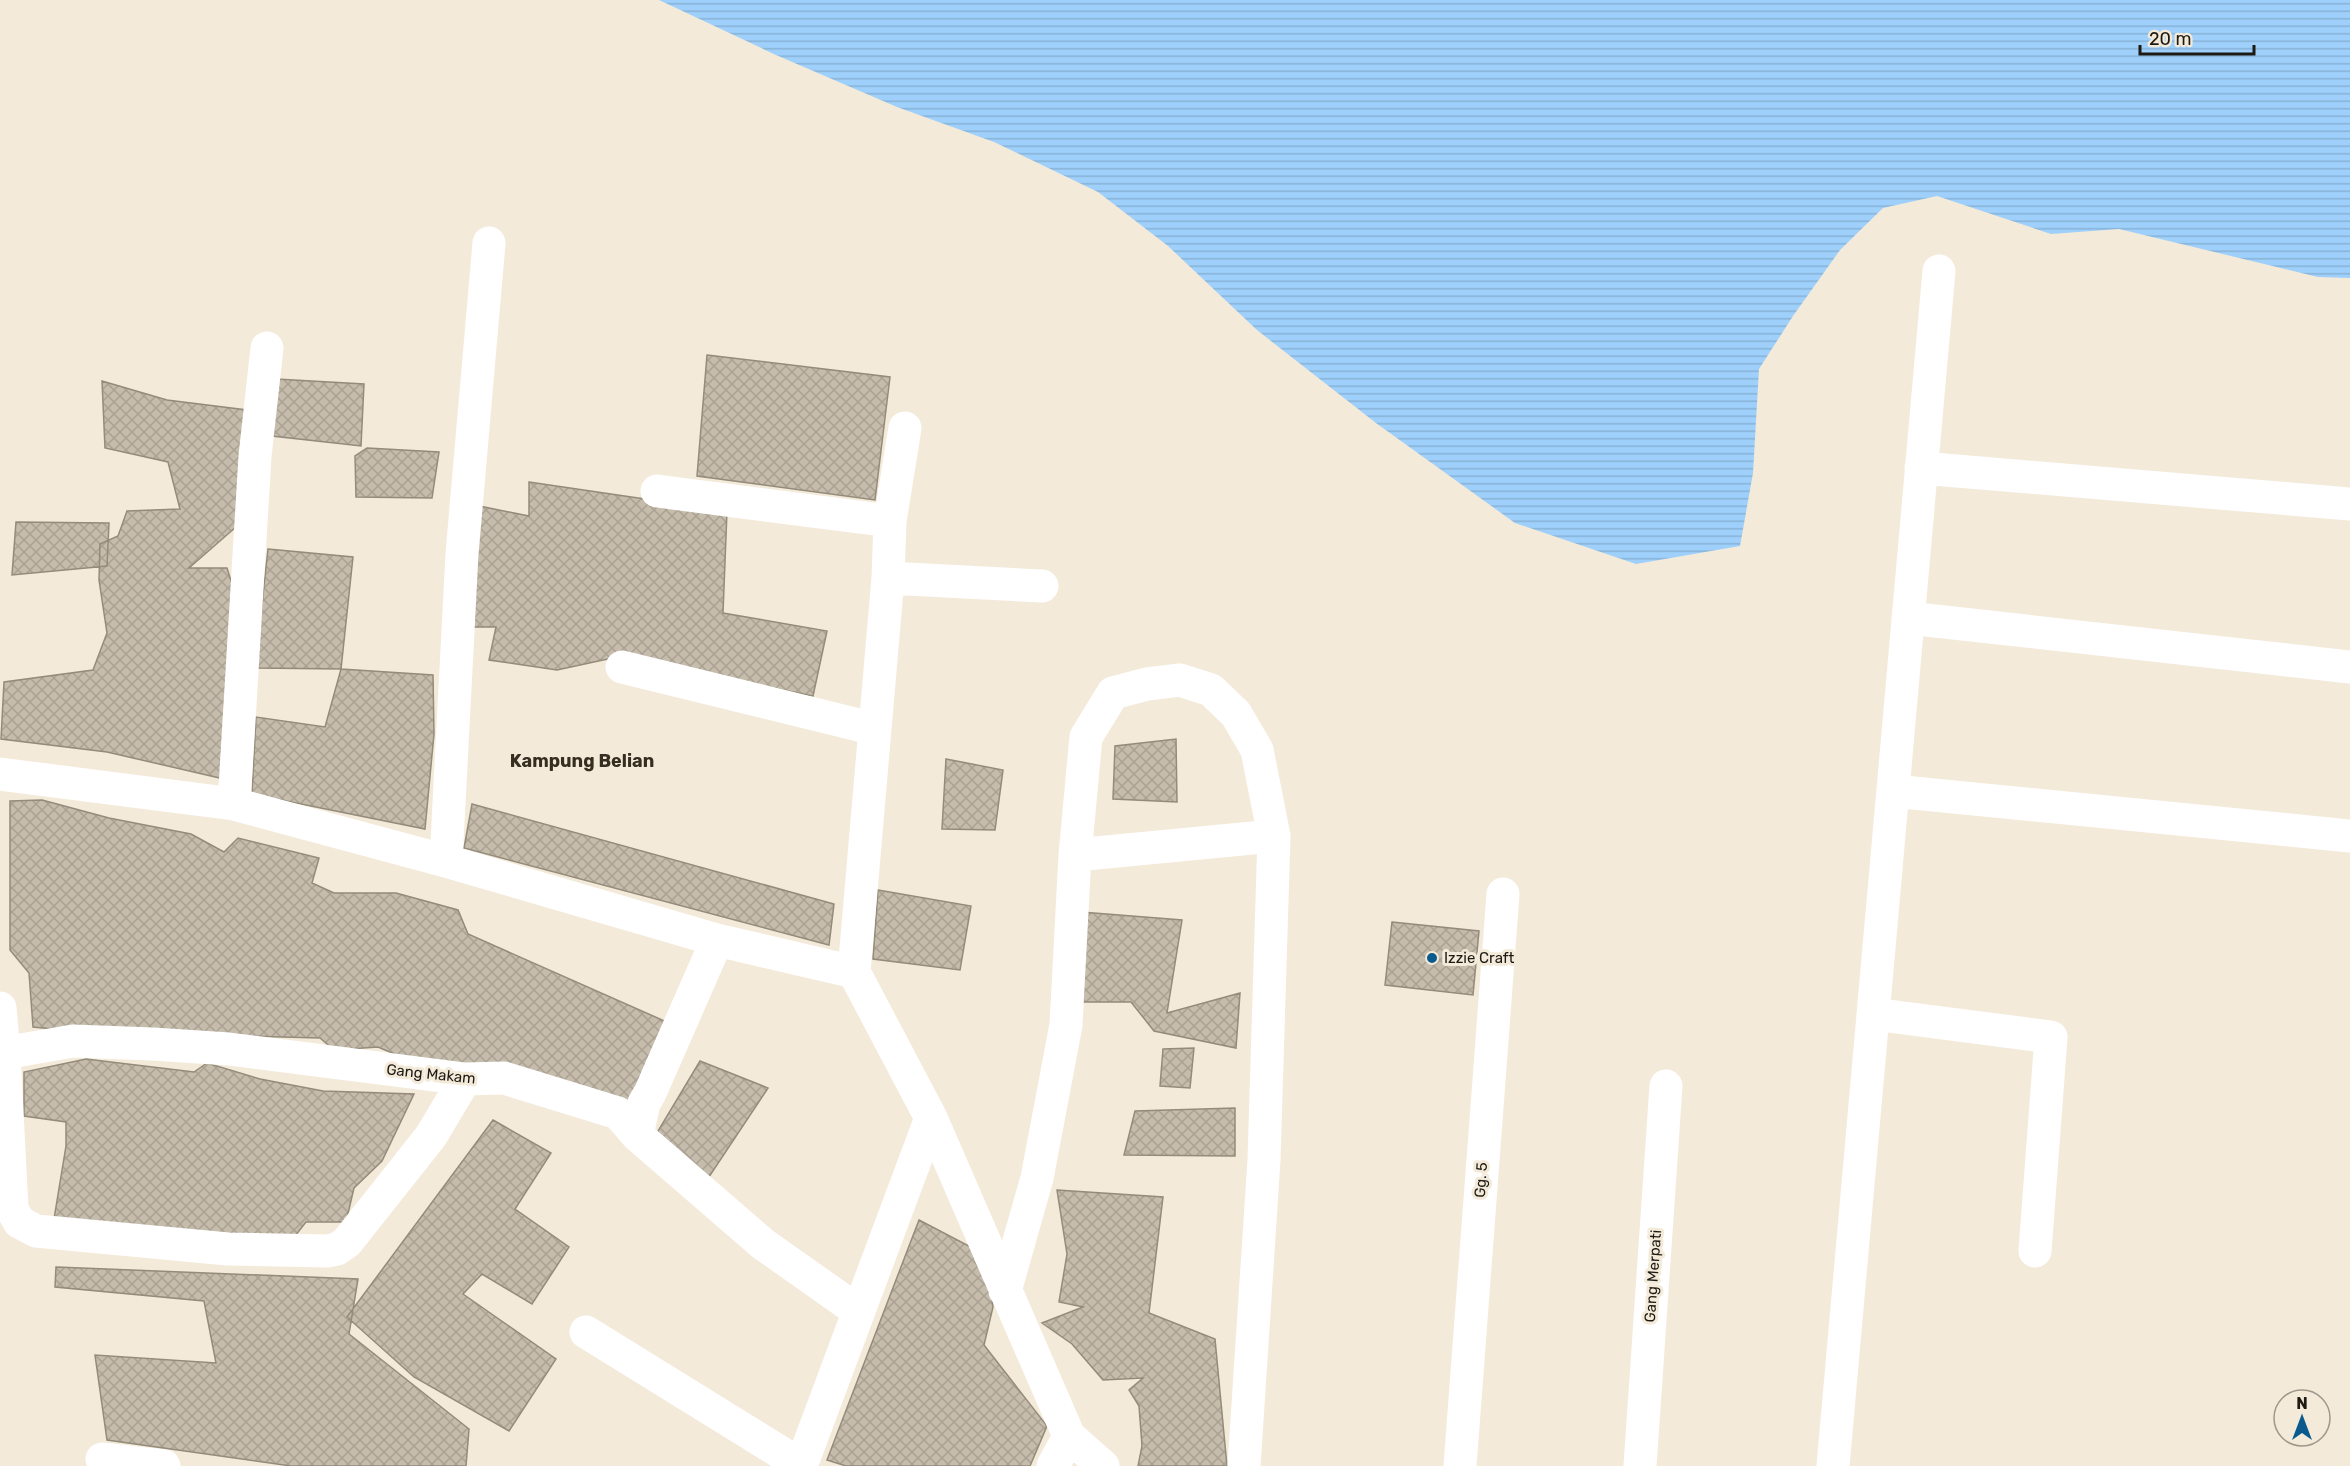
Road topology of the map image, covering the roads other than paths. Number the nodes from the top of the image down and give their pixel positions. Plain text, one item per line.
1 (489, 243) dead end
2 (1939, 271) dead end
3 (267, 348) dead end
4 (905, 428) dead end
5 (1921, 468) junction
6 (657, 491) dead end
7 (2350, 504) edge
8 (890, 521) junction
9 (888, 578) junction
10 (1042, 586) dead end
11 (1908, 618) junction
12 (622, 667) dead end
13 (2350, 667) edge
14 (874, 729) junction
15 (0, 774) edge
16 (1893, 791) junction
17 (234, 804) junction
18 (1274, 836) junction
19 (2350, 836) edge
20 (1075, 855) junction
21 (446, 861) junction
22 (1503, 894) dead end
23 (717, 940) junction
24 (854, 972) junction
25 (0, 1008) edge
26 (1873, 1014) junction
27 (2, 1052) edge
28 (465, 1079) junction
29 (1666, 1086) dead end
30 (931, 1118) junction
31 (637, 1135) junction
32 (2035, 1251) dead end
33 (1005, 1290) junction
34 (858, 1311) junction
35 (586, 1332) dead end
36 (1069, 1436) junction
37 (102, 1459) dead end
38 (164, 1466) edge
39 (801, 1466) edge
40 (1053, 1466) edge
41 (1103, 1466) edge
42 (1244, 1466) edge
43 (1460, 1466) edge
44 (1640, 1466) edge
45 (1833, 1466) edge

1 - 21 street
2 - 5 street
3 - 17 street
4 - 8 street
5 - 7 street
5 - 11 street
6 - 8 street
8 - 9 street
9 - 10 street
9 - 14 street
11 - 13 street
11 - 16 street
12 - 14 street
14 - 24 street
15 - 17 street
16 - 19 street
16 - 26 street
17 - 21 street
18 - 20 street
18 - 20 street
18 - 42 street
20 - 33 street
21 - 23 street
22 - 43 street, Gg. 5
23 - 24 street
23 - 31 street
24 - 30 street
25 - 27 street
26 - 32 street
26 - 45 street
27 - 28 street, Gang Makam
27 - 28 street
28 - 31 street, Gang Makam
29 - 44 street, Gang Merpati
30 - 33 street
30 - 34 street
31 - 34 street, Gang Makam
33 - 36 street
34 - 39 street
35 - 39 street
36 - 40 street
36 - 41 street
37 - 38 street

